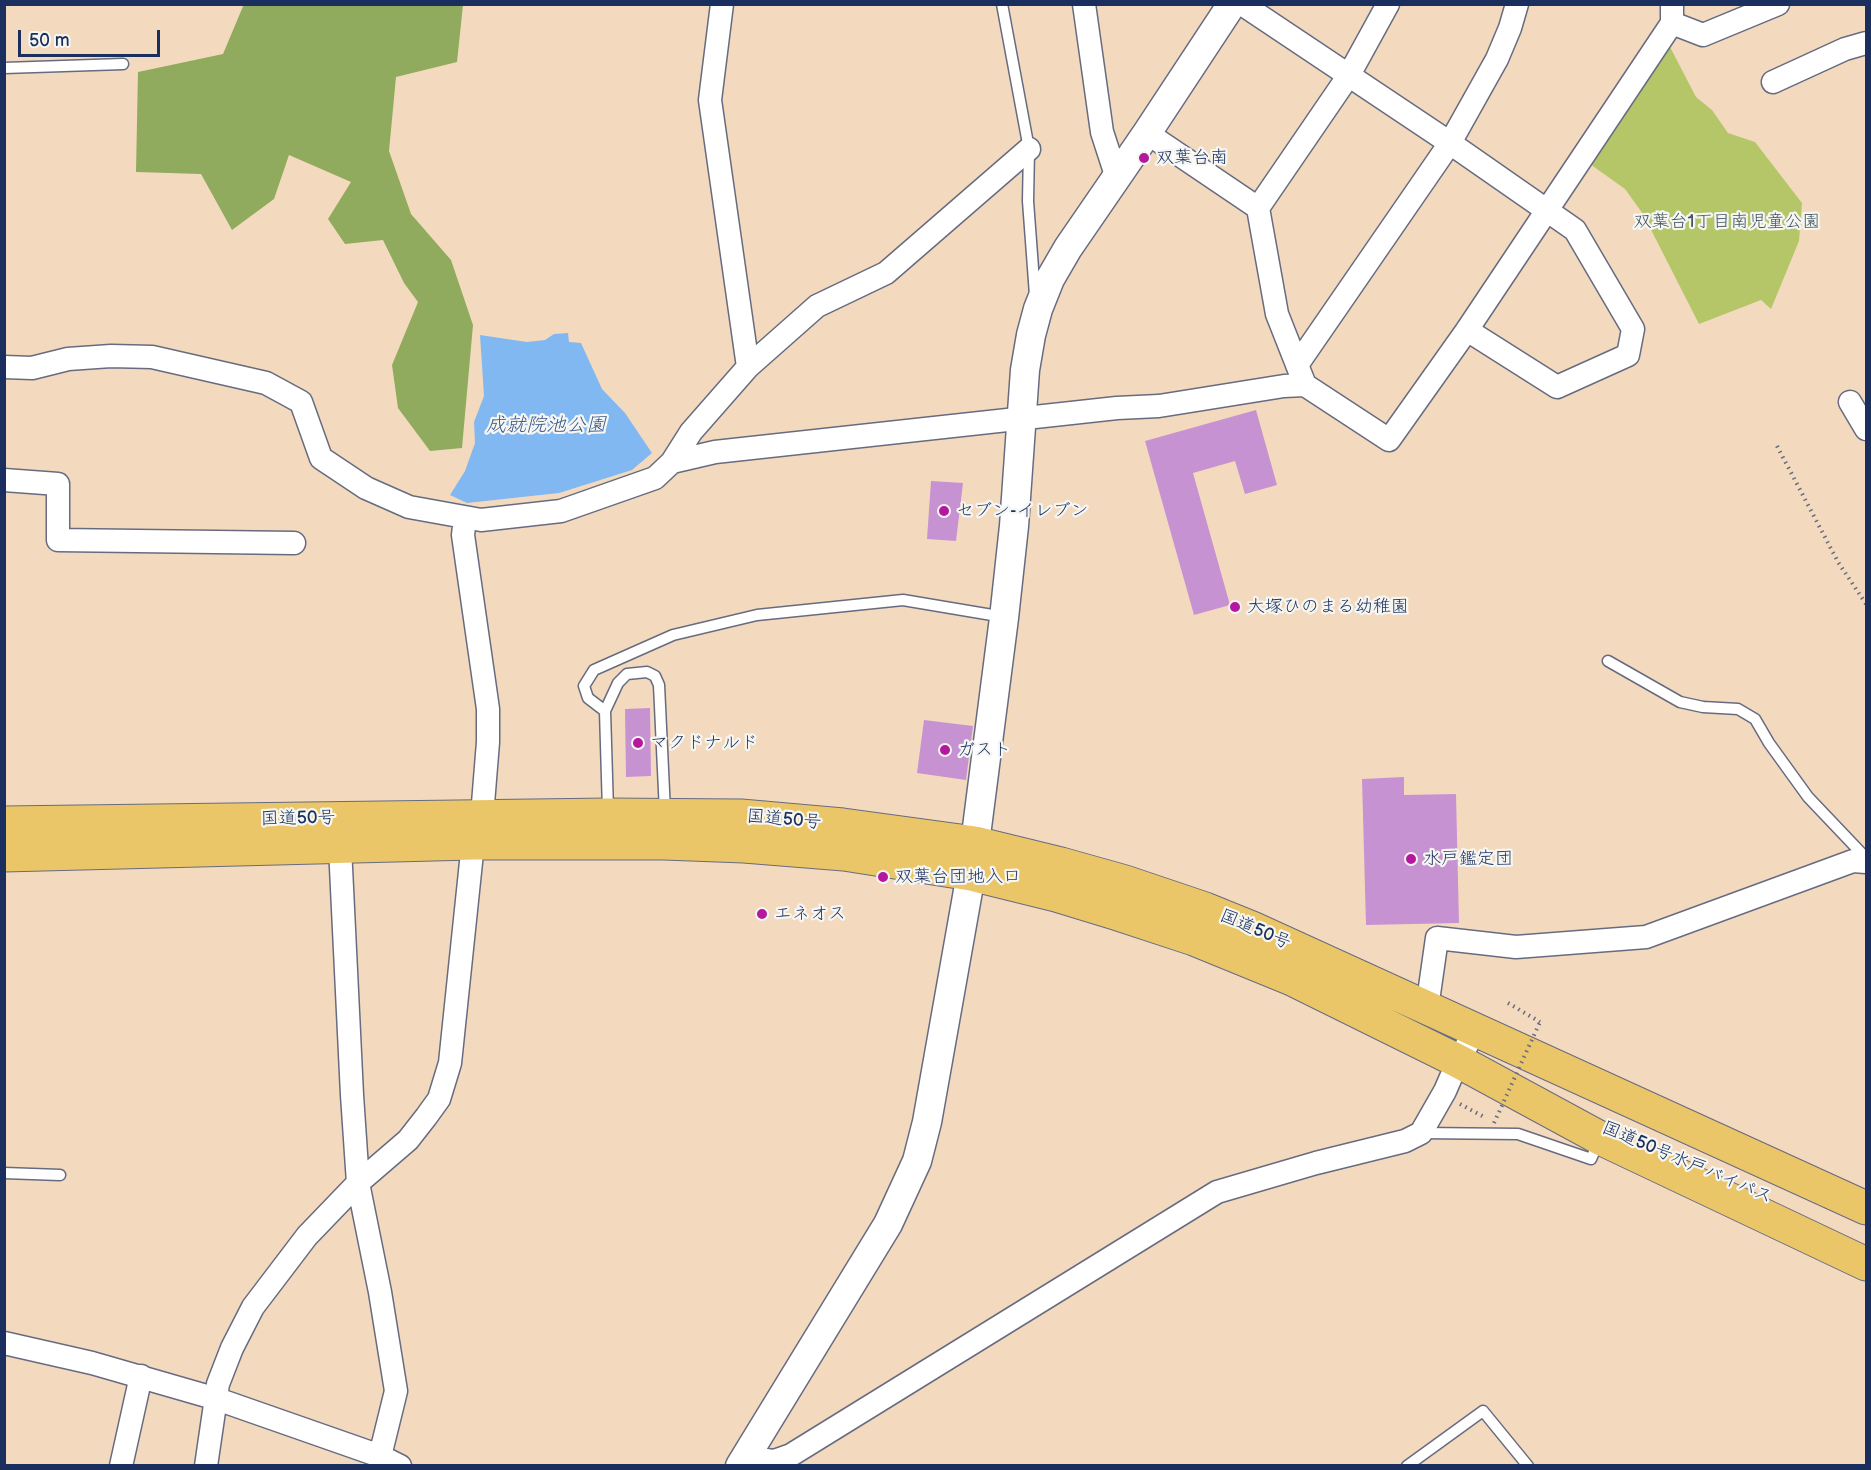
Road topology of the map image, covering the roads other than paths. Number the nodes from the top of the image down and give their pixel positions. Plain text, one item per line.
1 (722, 4) edge
2 (1002, 4) edge
3 (1084, 4) edge
4 (1232, 4) edge
5 (1242, 4) edge
6 (1388, 4) edge
7 (1517, 4) edge
8 (1778, 4) edge
9 (1672, 14) edge
10 (1866, 43) edge
11 (123, 64) dead end
12 (4, 68) edge
13 (1348, 75) junction
14 (1773, 82) dead end
15 (1147, 133) junction
16 (1450, 143) junction
17 (1029, 149) junction
18 (1117, 178) junction
19 (1258, 208) junction
20 (1547, 210) junction
21 (1038, 309) junction
22 (1467, 330) junction
23 (4, 367) edge
24 (748, 367) junction
25 (1301, 375) junction
26 (1850, 402) dead end
27 (1022, 418) junction
28 (1866, 429) edge
29 (672, 462) junction
30 (4, 480) edge
31 (465, 518) junction
32 (294, 543) dead end
33 (1004, 618) junction
34 (1608, 661) dead end
35 (605, 711) junction
36 (608, 814) junction
37 (665, 815) junction
38 (4, 823) edge
39 (477, 830) junction
40 (340, 847) junction
41 (4, 855) edge
42 (973, 859) junction
43 (1866, 860) edge
44 (1427, 1008) junction
45 (1475, 1031) junction
46 (1522, 1051) junction
47 (1458, 1061) junction
48 (1507, 1088) junction
49 (1421, 1133) junction
50 (1600, 1138) junction
51 (4, 1173) edge
52 (60, 1175) dead end
53 (358, 1183) junction
54 (1866, 1184) edge
55 (1866, 1208) edge
56 (1866, 1240) edge
57 (1866, 1264) edge
58 (4, 1343) edge
59 (141, 1376) junction
60 (217, 1399) junction
61 (380, 1456) junction
62 (744, 1460) edge
63 (121, 1466) edge
64 (206, 1466) edge
65 (400, 1466) edge
66 (1407, 1466) edge
67 (1528, 1466) edge

1 - 24 street
2 - 17 lane
3 - 18 street
4 - 15 street
5 - 13 street
6 - 13 street
7 - 16 street
8 - 9 street
9 - 20 street
10 - 14 street
11 - 12 lane
13 - 16 street
13 - 19 street
15 - 18 street
15 - 19 street
16 - 20 street
16 - 25 street
17 - 21 lane
17 - 24 street
18 - 21 street
19 - 25 street
20 - 22 street
20 - 22 street
21 - 27 street
22 - 25 street
23 - 31 street
24 - 29 street
25 - 27 street
26 - 28 street
27 - 29 street
27 - 33 street
29 - 31 street
30 - 32 street
31 - 39 street
33 - 35 lane
33 - 42 street
34 - 43 lane
35 - 36 lane
35 - 37 lane
36 - 37 highway, 国道50号
36 - 39 highway, 国道50号
37 - 42 highway, 国道50号
38 - 39 highway, 国道50号
39 - 40 highway, 国道50号
39 - 42 highway, 国道50号
39 - 53 street
40 - 41 highway, 国道50号
40 - 53 street
42 - 44 highway, 国道50号
42 - 47 highway, 国道50号
42 - 62 street
43 - 44 street
44 - 45 highway, 国道50号
45 - 46 highway, 国道50号
45 - 47 street
46 - 54 highway
46 - 55 highway, 国道50号水戸バイパス
47 - 48 highway, 国道50号
47 - 49 street
48 - 50 highway
48 - 56 highway, 国道50号水戸バイパス
49 - 50 lane
49 - 62 street
50 - 57 highway
51 - 52 lane
53 - 60 street
53 - 61 street
58 - 59 street
59 - 60 street
59 - 63 street
60 - 61 street
60 - 64 street
61 - 65 street
66 - 67 lane

